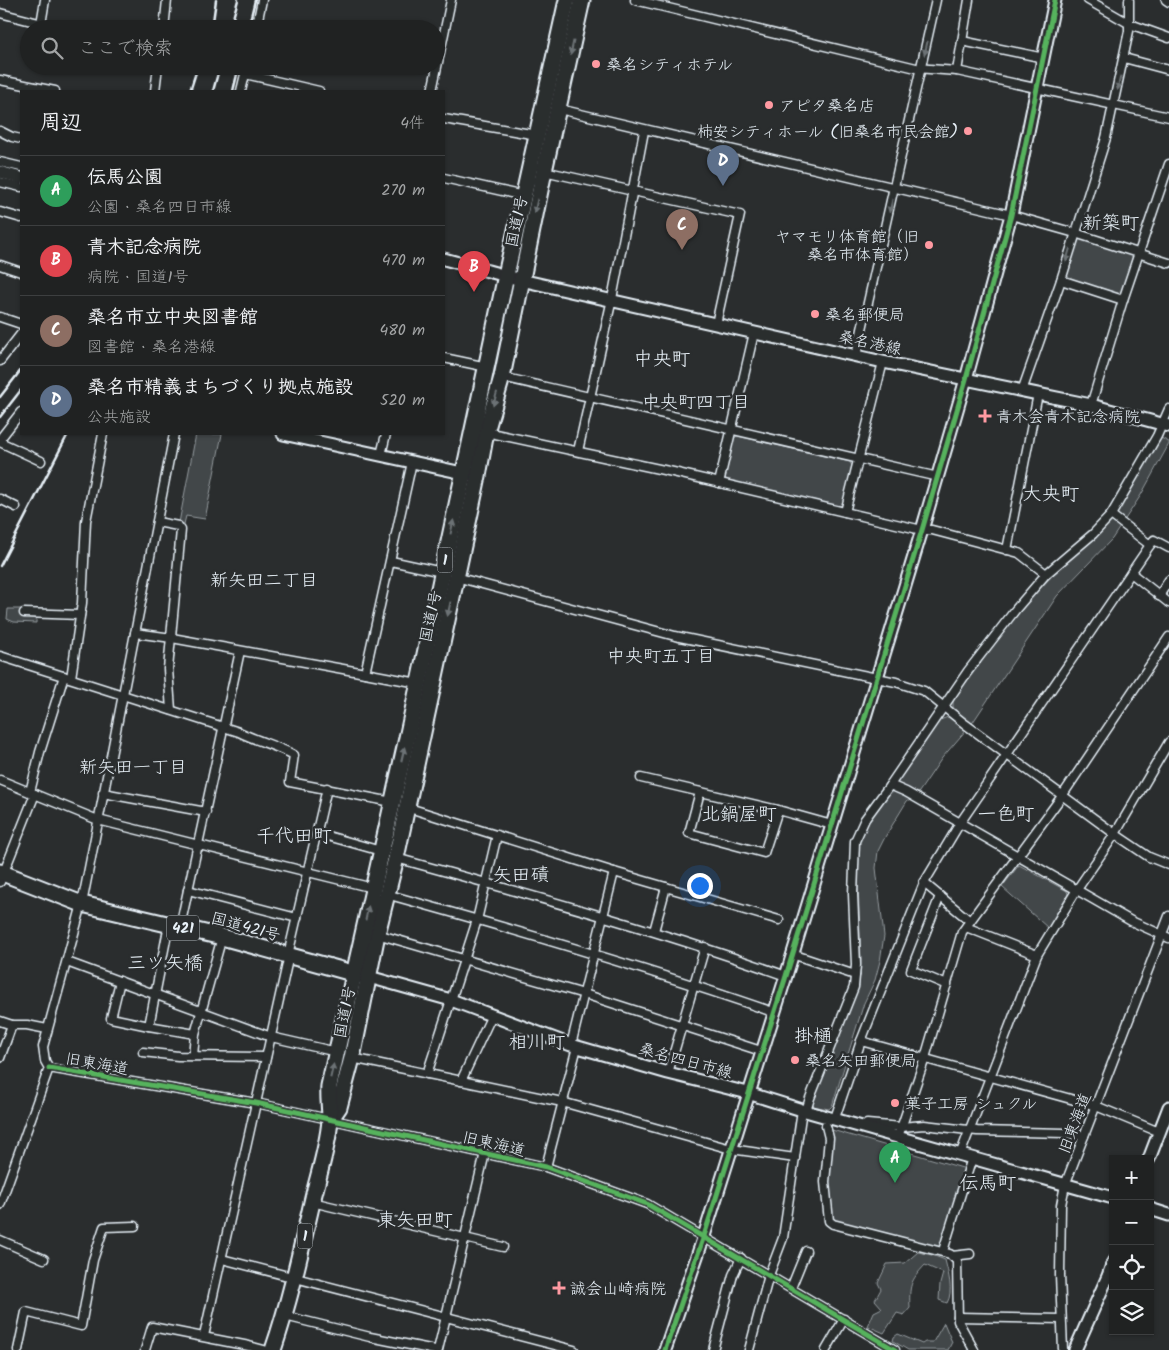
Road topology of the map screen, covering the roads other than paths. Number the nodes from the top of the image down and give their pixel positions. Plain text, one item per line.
1 (46, 0) edge
2 (167, 0) edge
3 (262, 0) edge
4 (448, 0) edge
5 (567, 0) edge
6 (582, 0) edge
7 (635, 0) edge
8 (936, 0) edge
9 (969, 0) edge
10 (1055, 0) edge
11 (1088, 0) edge
12 (1128, 0) edge
13 (0, 13) edge
14 (26, 20) edge
15 (42, 20) edge
16 (165, 20) edge
17 (258, 20) edge
18 (444, 20) edge
19 (1130, 24) junction
20 (1169, 38) edge
21 (962, 41) junction
22 (1044, 58) junction
23 (1124, 58) junction
24 (921, 67) junction
25 (1169, 70) edge
26 (957, 71) junction
27 (157, 75) edge
28 (245, 75) edge
29 (263, 75) edge
30 (435, 75) edge
31 (0, 80) edge
32 (1038, 89) junction
33 (44, 90) edge
34 (155, 90) edge
35 (241, 90) edge
36 (316, 90) edge
37 (432, 90) edge
38 (1114, 106) junction
39 (559, 110) junction
40 (1169, 117) edge
41 (445, 119) edge
42 (0, 131) edge
43 (644, 131) junction
44 (538, 135) junction
45 (20, 139) edge
46 (0, 162) edge
47 (1169, 164) edge
48 (20, 167) edge
49 (544, 170) junction
50 (0, 172) edge
51 (20, 178) edge
52 (445, 178) edge
53 (0, 182) edge
54 (20, 188) edge
55 (895, 189) junction
56 (633, 190) junction
57 (524, 196) junction
58 (0, 212) edge
59 (1011, 215) junction
60 (20, 218) edge
61 (1075, 233) junction
62 (1138, 253) junction
63 (446, 261) edge
64 (1169, 263) edge
65 (0, 265) edge
66 (20, 272) edge
67 (506, 275) junction
68 (522, 280) junction
69 (1061, 280) junction
70 (612, 299) junction
71 (1123, 300) junction
72 (0, 317) edge
73 (20, 324) edge
74 (716, 324) junction
75 (754, 333) junction
76 (20, 335) edge
77 (856, 356) junction
78 (445, 358) edge
79 (0, 362) edge
80 (883, 362) junction
81 (487, 367) junction
82 (502, 377) junction
83 (966, 379) junction
84 (1022, 391) junction
85 (1038, 394) junction
86 (590, 396) junction
87 (1091, 405) junction
88 (1169, 409) edge
89 (20, 413) edge
90 (1166, 425) edge
91 (732, 429) junction
92 (486, 432) junction
93 (103, 435) edge
94 (174, 435) edge
95 (288, 435) edge
96 (386, 435) edge
97 (0, 441) edge
98 (578, 451) junction
99 (381, 455) junction
100 (859, 459) junction
101 (41, 461) dead end
102 (412, 462) junction
103 (471, 475) junction
104 (938, 477) junction
105 (718, 483) junction
106 (0, 499) edge
107 (16, 507) dead end
108 (845, 512) junction
109 (1111, 515) junction
110 (157, 522) junction
111 (922, 530) junction
112 (1150, 545) junction
113 (1169, 548) edge
114 (1007, 550) junction
115 (391, 561) junction
116 (1131, 573) junction
117 (1046, 574) junction
118 (449, 575) junction
119 (1169, 580) edge
120 (1159, 596) junction
121 (1169, 603) edge
122 (24, 613) dead end
123 (80, 615) junction
124 (135, 633) junction
125 (1169, 637) edge
126 (172, 638) junction
127 (240, 651) junction
128 (0, 656) edge
129 (365, 673) junction
130 (68, 677) junction
131 (876, 679) junction
132 (418, 683) junction
133 (122, 694) junction
134 (944, 707) junction
135 (171, 710) junction
136 (224, 727) junction
137 (1169, 742) edge
138 (1008, 755) junction
139 (641, 778) dead end
140 (0, 780) edge
141 (890, 785) junction
142 (327, 788) junction
143 (700, 792) junction
144 (32, 793) junction
145 (103, 793) junction
146 (1062, 796) junction
147 (399, 804) junction
148 (778, 810) junction
149 (206, 812) junction
150 (98, 820) junction
151 (960, 823) junction
152 (832, 825) junction
153 (317, 833) junction
154 (1115, 834) junction
155 (497, 836) junction
156 (198, 844) junction
157 (381, 851) junction
158 (396, 858) junction
159 (1018, 858) junction
160 (1169, 865) edge
161 (307, 872) junction
162 (614, 872) junction
163 (1, 876) edge
164 (486, 883) junction
165 (924, 883) junction
166 (666, 887) junction
167 (188, 890) junction
168 (379, 891) junction
169 (1076, 891) junction
170 (940, 896) junction
171 (82, 904) junction
172 (603, 916) junction
173 (1169, 916) edge
174 (297, 918) junction
175 (477, 920) junction
176 (779, 920) dead end
177 (968, 924) junction
178 (175, 926) junction
179 (654, 931) junction
180 (377, 934) junction
181 (222, 937) junction
182 (1165, 937) edge
183 (705, 947) junction
184 (594, 954) junction
185 (792, 954) junction
186 (288, 955) junction
187 (1037, 955) junction
188 (465, 958) junction
189 (66, 962) junction
190 (855, 975) junction
191 (361, 976) junction
192 (786, 976) junction
193 (120, 981) junction
194 (948, 984) junction
195 (694, 985) junction
196 (156, 994) junction
197 (584, 994) junction
198 (451, 1000) junction
199 (201, 1011) junction
200 (774, 1012) junction
201 (492, 1015) junction
202 (0, 1021) edge
203 (12, 1025) junction
204 (682, 1025) junction
205 (149, 1026) junction
206 (47, 1029) junction
207 (195, 1034) junction
208 (271, 1037) junction
209 (861, 1041) junction
210 (574, 1046) junction
211 (761, 1051) junction
212 (143, 1052) dead end
213 (337, 1052) junction
214 (192, 1056) junction
215 (266, 1057) junction
216 (0, 1058) edge
217 (352, 1058) junction
218 (925, 1058) junction
219 (49, 1068) junction
220 (427, 1074) junction
221 (668, 1074) junction
222 (989, 1076) junction
223 (461, 1081) junction
224 (748, 1093) junction
225 (562, 1102) junction
226 (256, 1103) junction
227 (1096, 1106) junction
228 (1169, 1107) edge
229 (804, 1110) junction
230 (330, 1120) junction
231 (831, 1122) junction
232 (1163, 1128) edge
233 (968, 1130) junction
234 (899, 1132) junction
235 (1084, 1136) junction
236 (731, 1149) junction
237 (485, 1153) junction
238 (960, 1155) junction
239 (1151, 1155) edge
240 (795, 1158) junction
241 (972, 1158) junction
242 (546, 1167) junction
243 (1065, 1185) junction
244 (1109, 1197) edge
245 (312, 1202) junction
246 (0, 1205) edge
247 (1154, 1210) edge
248 (1169, 1215) edge
249 (135, 1226) dead end
250 (704, 1236) junction
251 (464, 1238) junction
252 (0, 1240) edge
253 (503, 1247) dead end
254 (806, 1251) dead end
255 (944, 1251) junction
256 (970, 1254) dead end
257 (952, 1256) junction
258 (741, 1258) junction
259 (44, 1259) dead end
260 (222, 1259) junction
261 (1109, 1273) edge
262 (769, 1275) junction
263 (295, 1278) junction
264 (791, 1288) junction
265 (285, 1316) junction
266 (446, 1317) junction
267 (958, 1317) junction
268 (844, 1318) junction
269 (1061, 1320) junction
270 (204, 1336) junction
271 (882, 1347) edge
272 (18, 1350) edge
273 (146, 1350) edge
274 (264, 1350) edge
275 (273, 1350) edge
276 (437, 1350) edge
277 (574, 1350) edge
278 (665, 1350) edge
279 (713, 1350) edge
280 (749, 1350) edge
281 (826, 1350) edge
282 (895, 1350) edge
283 (974, 1350) edge
284 (1063, 1350) edge
285 (1075, 1350) edge

1 - 15 street
2 - 16 street
3 - 17 street
4 - 18 street
5 - 44 highway, 国道1号 / 1
6 -> 39 highway, 国道1号 / 1
7 - 24 street
8 -> 24 street
9 - 21 street
10 - 22 street
11 - 19 street
12 - 19 street
13 - 14 street
19 - 20 street
19 - 23 street
21 - 22 street
21 - 26 street
22 - 32 street
23 - 25 street
23 -> 38 street
24 - 26 street
24 - 55 street
26 - 32 street
27 - 34 street
28 - 35 street
29 - 36 street
30 - 37 street
31 - 33 street
32 - 38 street
32 - 59 street
38 - 40 street
38 - 61 street
39 - 43 street
39 - 49 highway, 国道1号 / 1
41 - 44 street
42 - 45 street
43 - 55 street
43 - 56 street
44 - 57 highway, 国道1号 / 1
46 - 48 street
47 - 62 street
49 - 56 street
49 -> 68 highway, 国道1号 / 1
50 - 51 street
52 - 57 street
53 - 54 street
55 - 59 street
55 -> 77 street
56 - 70 street
56 - 74 street
57 - 67 highway, 国道1号 / 1
58 - 60 street
59 - 61 street
59 - 83 street
61 - 62 street
61 -> 69 street
62 - 64 street
62 - 71 street
63 - 67 street, 桑名港線
65 - 66 street
67 - 68 street, 桑名港線
67 - 81 highway, 国道1号 / 1
68 - 70 street, 桑名港線
68 - 82 highway, 国道1号 / 1
69 - 71 street
69 - 84 street
70 - 74 street, 桑名港線
70 - 86 street
71 - 87 street
72 - 73 street
74 - 75 street, 桑名港線
75 - 77 street, 桑名港線
75 - 91 street
76 - 79 street
77 - 80 street, 桑名港線
78 - 81 street
80 - 83 street, 桑名港線
80 - 100 street
81 - 103 highway, 国道1号 / 1
82 - 86 street
82 -> 92 highway, 国道1号 / 1
83 - 84 street, 桑名港線
83 - 104 street
84 - 85 street, 桑名港線
85 - 87 street, 桑名港線
85 - 114 street
86 - 91 street
86 - 98 street
87 - 90 street, 桑名港線
88 - 90 street
89 - 97 street
90 - 109 street
91 - 100 street
91 - 105 street
92 - 98 street
92 - 103 highway, 国道1号 / 1
93 - 123 street
94 - 110 street
95 - 99 street
96 - 99 street
97 - 101 street
98 - 105 street
99 - 102 street
100 - 104 street
100 - 108 street
102 - 103 street
102 - 115 street
103 - 118 highway, 国道1号 / 1
104 - 111 street
105 - 108 street
106 - 107 street
108 - 111 street
109 - 112 street
109 - 117 street
110 - 124 street
110 - 126 street
111 - 114 street
111 - 131 street
112 - 113 street
112 - 116 street
114 - 117 street
115 - 118 street
115 - 129 street
116 - 120 street
116 - 138 street
117 - 134 street
118 - 131 street
118 - 132 highway, 国道1号 / 1
118 -> 147 highway, 国道1号 / 1
119 - 120 street
120 - 121 street
122 - 123 street
123 - 130 street
124 - 126 street
124 - 133 street
125 - 146 street
126 - 127 street
126 - 135 street
127 - 129 street
127 - 136 street
128 - 130 street
129 - 132 street
130 - 133 street
130 - 144 street
131 - 134 street
131 - 152 street
147 -> 132 highway, 国道1号 / 1
133 - 135 street
133 - 145 street
134 - 138 street
134 - 141 street
135 - 136 street
136 - 142 street
136 - 149 street
137 - 154 street
138 - 146 street
138 - 151 street
139 - 143 street
140 - 144 street
141 - 151 street
141 - 190 street
142 - 147 street
142 - 153 street
143 - 148 street
143 - 148 street
144 - 150 street
144 - 163 street
145 - 149 street
145 - 150 street
146 - 154 street
146 - 159 street
147 - 155 street
147 - 157 highway, 国道1号 / 1
147 - 158 highway, 国道1号 / 1
148 - 152 street
149 - 156 street
150 - 156 street
150 - 171 street
151 - 159 street
151 - 165 street
152 - 185 street
153 - 157 street
153 - 161 street
154 - 160 street
154 - 169 street
155 - 162 street
155 - 164 street
156 - 161 street
156 - 167 street
157 - 168 highway, 国道1号 / 1
158 - 164 street
158 - 168 highway, 国道1号 / 1
159 - 169 street
159 - 177 street
161 - 168 street
161 - 174 street
162 - 166 street
162 - 172 street
163 - 171 highway, 国道421号 / 421
164 - 172 street
164 - 175 street
165 - 170 street
165 - 209 street
166 - 176 street
166 - 179 street
167 - 174 street
167 - 178 street
168 - 175 street
168 - 180 highway, 国道1号 / 1
191 -> 168 highway, 国道1号 / 1
169 - 182 street
169 - 187 street
170 - 177 street
170 - 194 street
171 - 178 highway, 国道421号 / 421
171 - 189 street
172 - 179 street
172 - 184 street
173 - 182 street, 旧東海道
174 - 186 street
175 - 184 street
175 - 188 street
177 - 187 street
177 - 194 street
178 - 181 highway, 国道421号 / 421
178 - 196 street
179 - 183 street
180 - 188 street
180 - 191 highway, 国道1号 / 1
181 - 186 highway, 国道421号 / 421
181 - 199 street
182 - 227 street, 旧東海道
183 - 192 street
183 - 195 street
184 - 195 street
184 - 197 street
185 - 190 street
185 - 192 street
186 - 191 highway, 国道421号 / 421
186 - 208 street
187 - 222 street
188 - 197 street
188 - 198 street
189 - 193 street
189 - 206 street
190 - 229 street
191 - 198 street, 桑名四日市線
191 - 213 highway, 国道1号 / 1
191 - 217 highway, 国道1号 / 1
192 - 200 street
193 - 196 street
193 - 205 street
194 - 218 street
195 - 200 street
195 - 204 street
196 - 199 street
196 - 205 street
197 - 204 street
197 - 210 street
198 - 201 street, 桑名四日市線
198 - 220 street
199 - 207 street
199 - 208 street
200 - 211 street
201 - 210 street, 桑名四日市線
201 - 223 street
202 - 203 street
203 - 206 street
203 - 216 street
204 - 211 street
204 - 221 street
205 - 207 street
206 - 219 street
207 - 214 street
208 - 213 street
208 - 215 street
209 - 218 street
209 - 231 street
210 - 221 street, 桑名四日市線
210 - 225 street
211 - 224 street
212 - 214 street
230 -> 213 highway, 国道1号 / 1
214 - 215 street
215 - 226 street
217 - 220 street
217 - 230 highway, 国道1号 / 1
218 - 222 street
218 - 234 street
219 - 226 street, 旧東海道
219 - 246 street, 旧東海道
220 - 223 street
221 - 224 street, 桑名四日市線
222 - 227 street
222 - 233 street
223 - 225 street
224 - 229 street, 桑名四日市線
224 - 236 street
225 - 236 street
225 - 242 street
226 - 230 street, 旧東海道
226 - 260 street
227 - 232 street
227 - 235 street, 旧東海道
228 - 232 street
229 - 231 street, 桑名四日市線
229 - 240 street
230 - 237 street, 旧東海道
230 - 245 highway, 国道1号 / 1
231 - 234 street, 桑名四日市線
231 - 255 street
232 - 239 street
233 - 234 street
233 - 235 street
233 - 238 street
234 - 238 street, 桑名四日市線
235 - 243 street, 旧東海道
236 - 240 street
236 - 250 street
237 - 242 street, 旧東海道
237 - 251 street
238 - 241 street, 桑名四日市線
240 - 262 street
241 - 243 street, 桑名四日市線
241 - 255 street
242 - 250 street, 旧東海道
243 - 244 street, 桑名四日市線
243 - 269 street, 旧東海道
245 - 251 street
245 - 263 highway, 国道1号 / 1
247 - 248 street
249 - 272 street
250 - 258 street, 旧東海道
250 - 278 street
251 - 253 street
251 - 266 street
252 - 259 street
254 - 264 street
255 - 257 street
256 - 257 street
257 - 267 street
258 - 262 street, 旧東海道
258 - 279 street
260 - 263 street
260 - 270 street
261 - 285 street
262 - 264 street, 旧東海道
262 - 280 street
263 - 265 highway, 国道1号 / 1
263 - 266 street
264 - 268 street, 旧東海道
265 - 275 highway, 国道1号 / 1
265 - 276 street
266 - 276 street
266 - 277 street
267 - 269 street
267 - 283 street
268 - 271 street, 旧東海道
268 - 281 street
269 - 284 street, 旧東海道
270 - 273 street
270 - 274 street
271 - 282 street, 旧東海道

